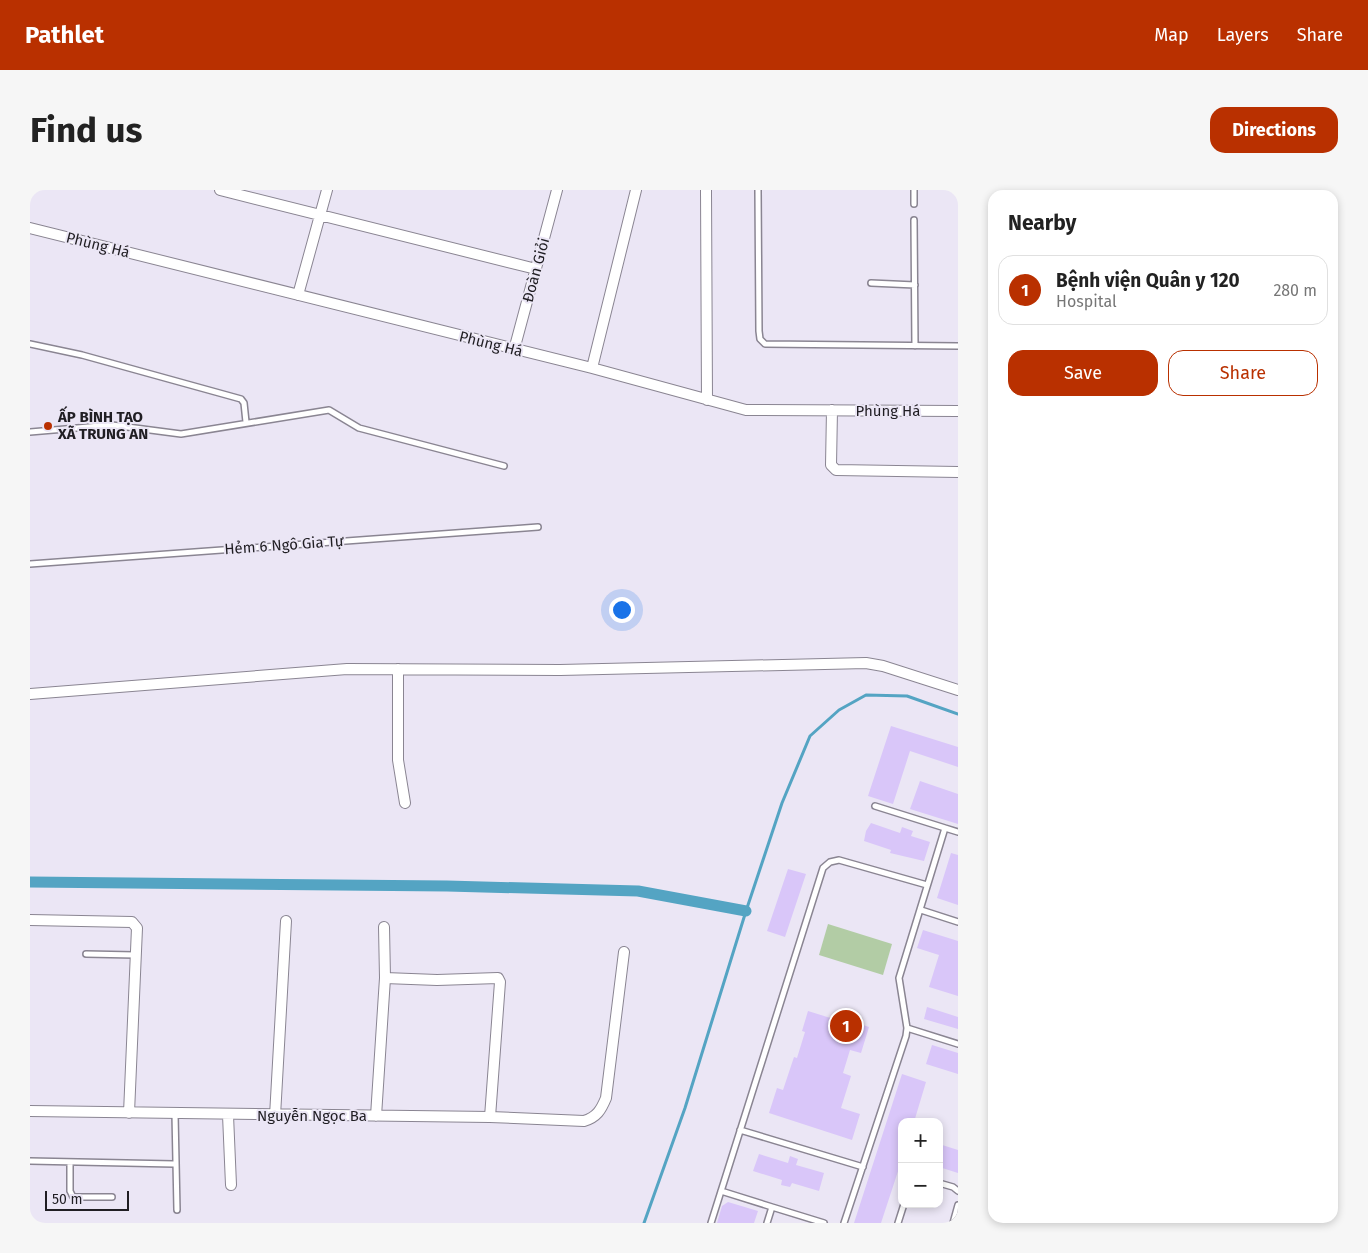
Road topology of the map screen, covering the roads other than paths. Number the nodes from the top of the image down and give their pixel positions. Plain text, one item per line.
1 (220, 190) edge
2 (327, 190) edge
3 (557, 190) edge
4 (636, 190) edge
5 (706, 190) edge
6 (758, 190) edge
7 (914, 190) edge
8 (914, 204) dead end
9 (320, 216) junction
10 (914, 220) dead end
11 (30, 228) edge
12 (536, 269) junction
13 (871, 283) dead end
14 (915, 285) junction
15 (298, 295) junction
16 (30, 344) edge
17 (915, 346) junction
18 (958, 346) edge
19 (514, 350) junction
20 (592, 368) junction
21 (707, 400) junction
22 (832, 410) junction
23 (958, 411) edge
24 (246, 422) junction
25 (30, 432) edge
26 (504, 466) dead end
27 (958, 472) edge
28 (538, 527) dead end
29 (30, 564) edge
30 (398, 674) junction
31 (958, 690) edge
32 (30, 694) edge
33 (403, 741) dead end
34 (405, 803) dead end
35 (875, 806) dead end
36 (945, 828) junction
37 (958, 832) edge
38 (927, 886) junction
39 (921, 910) junction
40 (30, 920) edge
41 (286, 921) dead end
42 (958, 922) edge
43 (384, 927) dead end
44 (624, 952) dead end
45 (86, 954) dead end
46 (136, 955) junction
47 (384, 978) junction
48 (907, 1028) junction
49 (958, 1044) edge
50 (30, 1111) edge
51 (129, 1113) junction
52 (175, 1114) junction
53 (228, 1115) junction
54 (275, 1116) junction
55 (376, 1116) junction
56 (490, 1117) junction
57 (740, 1130) junction
58 (30, 1161) edge
59 (70, 1162) junction
60 (174, 1164) junction
61 (863, 1167) junction
62 (943, 1184) edge
63 (231, 1185) dead end
64 (721, 1191) junction
65 (958, 1191) edge
66 (112, 1198) dead end
67 (958, 1205) edge
68 (772, 1207) junction
69 (903, 1208) edge
70 (176, 1210) dead end
71 (711, 1223) edge
72 (767, 1223) edge
73 (824, 1223) edge
74 (844, 1223) edge
75 (898, 1223) edge
76 (953, 1223) edge

1 - 9 street
2 - 9 street
3 - 12 street, Đoàn Giỏi
4 - 20 street
5 - 21 street
6 - 17 lane
7 - 8 lane
9 - 12 street
9 - 15 street
10 - 14 lane
11 - 15 street, Phùng Há
12 - 19 street, Đoàn Giỏi
13 - 14 lane
14 - 17 lane
15 - 19 street, Phùng Há
16 - 24 lane
17 - 18 lane
19 - 20 street, Phùng Há
20 - 21 street, Phùng Há
21 - 22 street, Phùng Há
22 - 23 street, Phùng Há
22 - 27 street
24 - 25 lane
24 - 26 lane
28 - 29 lane, Hẻm 6 Ngô Gia Tự
30 - 31 street
30 - 32 street
30 - 33 street
30 - 34 street
35 - 36 lane
36 - 37 lane
36 - 38 lane
38 - 39 lane
38 - 57 lane
39 - 42 lane
39 - 48 lane
40 - 46 street
41 - 54 street
43 - 47 street
44 - 56 street, Nguyễn Ngọc Ba
45 - 46 lane
46 - 51 street
47 - 55 street
47 - 56 street
48 - 49 lane
48 - 61 lane
50 - 51 street, Nguyễn Ngọc Ba
51 - 52 street, Nguyễn Ngọc Ba
52 - 53 street, Nguyễn Ngọc Ba
52 - 60 lane
53 - 54 street, Nguyễn Ngọc Ba
53 - 63 street
54 - 55 street, Nguyễn Ngọc Ba
55 - 56 street, Nguyễn Ngọc Ba
57 - 61 lane
57 - 64 lane
58 - 59 lane
59 - 60 lane
59 - 66 lane
60 - 70 lane
61 - 74 lane
62 - 65 lane
64 - 68 lane
64 - 71 lane
67 - 76 lane
68 - 72 lane
68 - 73 lane
69 - 75 lane

